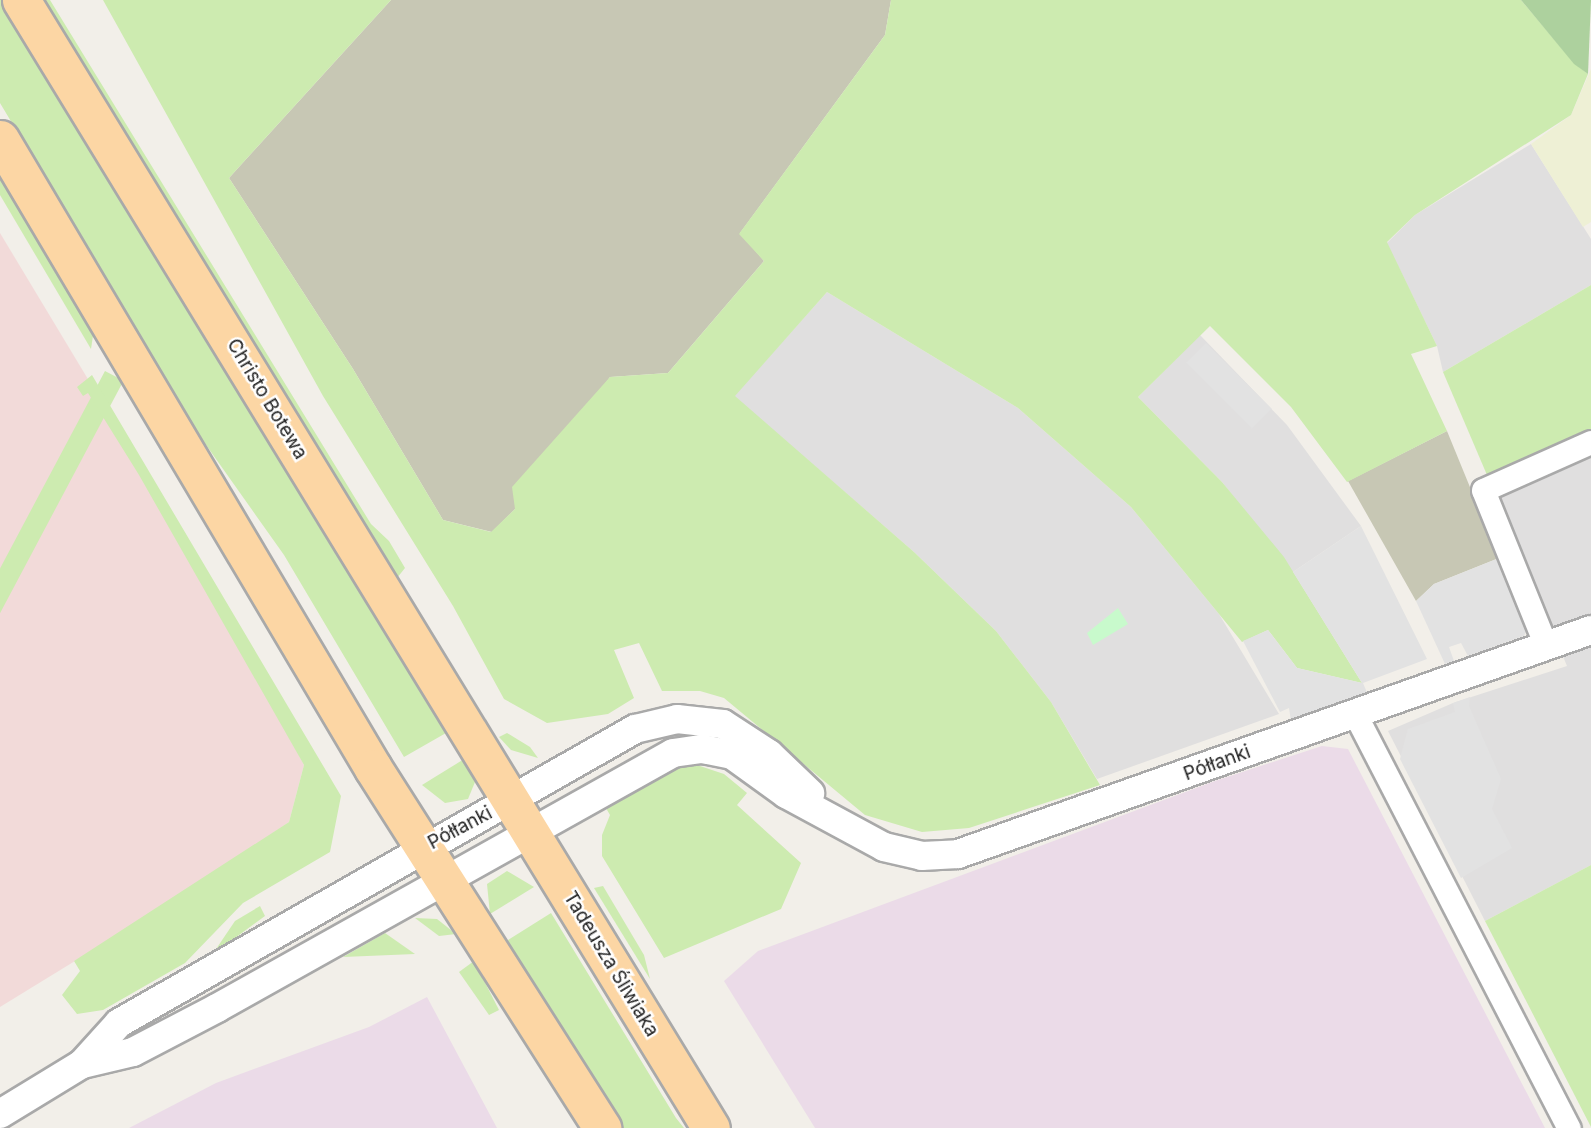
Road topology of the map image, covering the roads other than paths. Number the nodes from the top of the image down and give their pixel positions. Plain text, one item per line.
1 (21, 0) edge
2 (0, 139) edge
3 (1591, 442) edge
4 (1591, 630) edge
5 (1546, 646) junction
6 (1355, 714) junction
7 (511, 800) junction
8 (840, 826) junction
9 (530, 831) junction
10 (422, 848) junction
11 (442, 880) junction
12 (82, 1064) junction
13 (0, 1114) edge
14 (602, 1128) edge
15 (711, 1128) edge
16 (1569, 1128) edge

1 - 7 main road, Christo Botewa
2 - 10 main road
3 - 5 street
4 - 5 street, Półłanki
5 - 6 street, Półłanki
6 - 8 street, Półłanki
6 - 16 street
7 - 8 street, Półłanki
7 - 9 main road, Tadeusza Śliwiaka
7 - 10 street, Półłanki
8 - 9 street, Półłanki
9 - 11 street, Półłanki
9 - 15 main road, Tadeusza Śliwiaka
10 - 11 main road
10 - 12 street, Półłanki
11 - 12 street, Półłanki
11 - 14 main road
12 - 13 street, Półłanki

